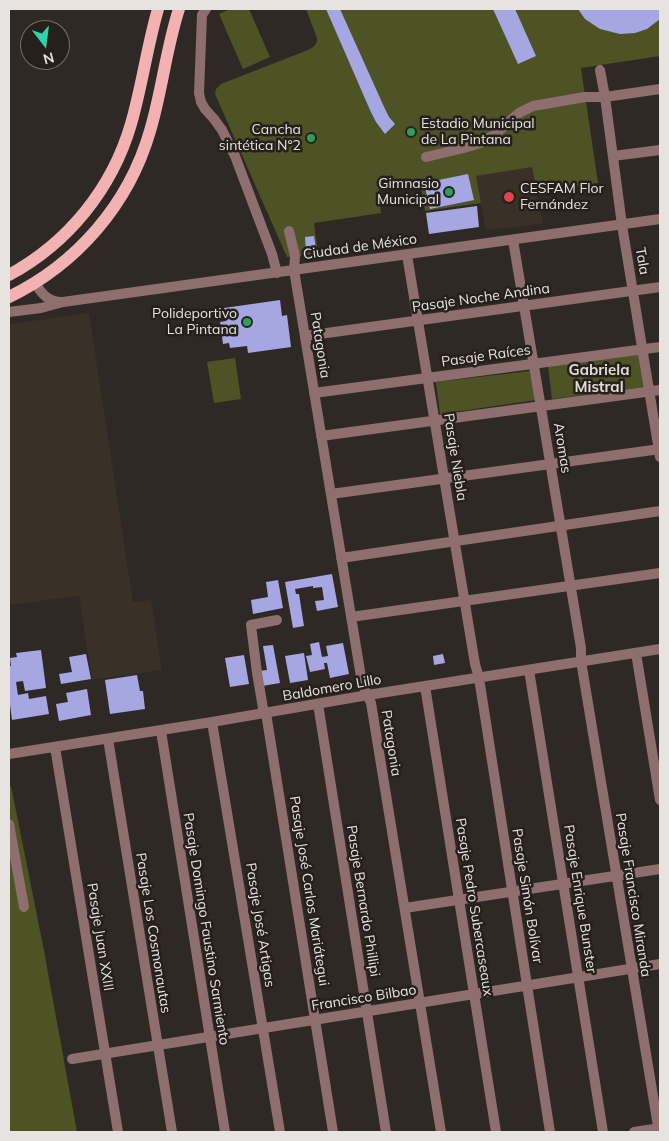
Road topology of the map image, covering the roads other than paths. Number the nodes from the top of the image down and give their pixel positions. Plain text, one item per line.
1 (158, 9) edge
2 (179, 9) edge
3 (206, 9) edge
4 (143, 70) junction
5 (600, 70) dead end
6 (163, 74) junction
7 (660, 89) edge
8 (605, 97) junction
9 (660, 150) edge
10 (613, 156) junction
11 (426, 157) dead end
12 (660, 219) edge
13 (622, 225) junction
14 (289, 231) dead end
15 (514, 240) junction
16 (408, 254) junction
17 (294, 270) junction
18 (13, 272) edge
19 (277, 273) junction
20 (35, 283) junction
21 (660, 287) edge
22 (634, 291) junction
23 (9, 297) edge
24 (63, 302) junction
25 (524, 306) junction
26 (9, 312) edge
27 (418, 320) junction
28 (305, 336) junction
29 (660, 347) edge
30 (643, 349) junction
31 (534, 364) junction
32 (428, 378) junction
33 (655, 390) edge
34 (314, 393) junction
35 (541, 406) junction
36 (435, 420) junction
37 (321, 436) junction
38 (660, 452) edge
39 (550, 464) junction
40 (444, 478) junction
41 (331, 494) junction
42 (660, 511) edge
43 (560, 526) junction
44 (455, 541) junction
45 (342, 558) junction
46 (660, 573) edge
47 (570, 586) junction
48 (465, 601) junction
49 (351, 617) junction
50 (277, 620) dead end
51 (660, 649) edge
52 (636, 653) junction
53 (581, 661) junction
54 (475, 664) joint
55 (529, 670) junction
56 (479, 678) junction
57 (425, 686) junction
58 (368, 696) junction
59 (318, 704) junction
60 (265, 714) junction
61 (212, 722) junction
62 (161, 731) junction
63 (108, 739) junction
64 (56, 747) junction
65 (9, 754) edge
66 (660, 800) edge
67 (9, 824) edge
68 (660, 869) edge
69 (616, 876) junction
70 (564, 884) junction
71 (512, 892) junction
72 (459, 900) junction
73 (24, 907) dead end
74 (405, 908) junction
75 (660, 964) edge
76 (631, 968) junction
77 (578, 977) junction
78 (527, 985) junction
79 (474, 994) junction
80 (420, 1003) junction
81 (367, 1011) junction
82 (315, 1020) junction
83 (263, 1028) junction
84 (210, 1037) junction
85 (158, 1045) junction
86 (105, 1054) junction
87 (72, 1059) dead end
88 (659, 1130) edge
89 (118, 1132) edge
90 (172, 1132) edge
91 (225, 1132) edge
92 (280, 1132) edge
93 (333, 1132) edge
94 (386, 1132) edge
95 (441, 1132) edge
96 (496, 1132) edge
97 (550, 1132) edge
98 (603, 1132) edge
99 (634, 1132) edge

1 - 4 main road
2 - 6 main road
3 - 19 street
4 - 6 main road
4 - 18 main road
5 - 8 street, Tala
6 - 20 main road
7 - 8 street
8 - 10 street, Tala
8 - 11 street
9 - 10 street
10 - 13 street, Tala
12 - 13 street, Ciudad de México
13 - 15 street, Ciudad de México
13 - 22 street, Tala
14 - 17 street, Patagonia
15 - 16 street, Ciudad de México
15 - 25 street, Aromas
16 - 17 street, Ciudad de México
16 - 27 street, Pasaje Niebla
17 - 19 street, Ciudad de México
17 - 28 street, Patagonia
18 - 20 main road
19 - 24 street, Ciudad de México
20 - 23 main road
20 - 24 street
21 - 22 street, Pasaje Noche Andina
22 - 25 street, Pasaje Noche Andina
22 - 30 street, Tala
24 - 26 street, Ciudad de México
25 - 27 street, Pasaje Noche Andina
25 - 31 street, Aromas
27 - 28 street, Pasaje Noche Andina
27 - 32 street, Pasaje Niebla
28 - 34 street, Patagonia
29 - 30 street, Pasaje Raíces
30 - 31 street, Pasaje Raíces
30 - 33 street, Tala
31 - 32 street, Pasaje Raíces
31 - 35 street, Aromas
32 - 34 street, Pasaje Raíces
32 - 36 street, Pasaje Niebla
33 - 35 street
33 - 38 street, Tala
34 - 37 street, Patagonia
35 - 36 street
35 - 39 street, Aromas
36 - 37 street
36 - 40 street, Pasaje Niebla
37 - 41 street, Patagonia
38 - 39 street
39 - 40 street
39 - 43 street, Aromas
40 - 41 street
40 - 44 street, Pasaje Niebla
41 - 45 street, Patagonia
42 - 43 street
43 - 44 street
43 - 47 street, Aromas
44 - 45 street
44 - 48 street, Pasaje Niebla
45 - 49 street, Patagonia
46 - 47 street
47 - 48 street
47 - 53 street, Aromas
48 - 49 street
48 - 54 street, Pasaje Niebla
49 - 58 street, Patagonia
50 - 60 street, Pasaje José Carlos Mariátegui
51 - 52 street, Baldomero Lillo
52 - 53 street, Baldomero Lillo
52 - 66 street
53 - 55 street, Baldomero Lillo
53 - 69 street, Pasaje Francisco Miranda
54 - 56 street, Pasaje Simón Bolívar
55 - 56 street, Baldomero Lillo
55 - 70 street, Pasaje Enrique Bunster
56 - 57 street, Baldomero Lillo
56 - 71 street, Pasaje Simón Bolívar
57 - 58 street, Baldomero Lillo
57 - 72 street, Pasaje Pedro Subercaseaux
58 - 59 street, Baldomero Lillo
58 - 74 street, Patagonia
59 - 60 street, Baldomero Lillo
59 - 81 street, Pasaje Bernardo Phillipi
60 - 61 street, Baldomero Lillo
60 - 82 street, Pasaje José Carlos Mariátegui
61 - 62 street, Baldomero Lillo
61 - 83 street, Pasaje José Artigas
62 - 63 street, Baldomero Lillo
62 - 84 street, Pasaje Domingo Faustino Sarmiento
63 - 64 street, Baldomero Lillo
63 - 85 street, Pasaje Los Cosmonautas
64 - 65 street, Baldomero Lillo
64 - 86 street, Pasaje Juan XXIII
67 - 73 street
68 - 69 street
69 - 70 street
69 - 76 street, Pasaje Francisco Miranda
70 - 71 street
70 - 77 street, Pasaje Enrique Bunster
71 - 72 street
71 - 78 street, Pasaje Simón Bolívar
72 - 74 street
72 - 79 street, Pasaje Pedro Subercaseaux
74 - 80 street, Patagonia
75 - 76 street, Francisco Bilbao
76 - 77 street, Francisco Bilbao
76 - 88 street, Pasaje Francisco Miranda
77 - 78 street, Francisco Bilbao
77 - 98 street, Pasaje Enrique Bunster
78 - 79 street, Francisco Bilbao
78 - 97 street, Pasaje Simón Bolívar
79 - 80 street, Francisco Bilbao
79 - 96 street, Pasaje Pedro Subercaseaux
80 - 81 street, Francisco Bilbao
80 - 95 street, Patagonia
81 - 82 street, Francisco Bilbao
81 - 94 street, Pasaje Bernardo Phillipi
82 - 83 street, Francisco Bilbao
82 - 93 street, Pasaje José Carlos Mariátegui
83 - 84 street, Francisco Bilbao
83 - 92 street, Pasaje José Artigas
84 - 85 street, Francisco Bilbao
84 - 91 street, Pasaje Domingo Faustino Sarmiento
85 - 86 street, Francisco Bilbao
85 - 90 street, Pasaje Los Cosmonautas
86 - 87 street, Francisco Bilbao
86 - 89 street, Pasaje Juan XXIII
88 - 99 street

